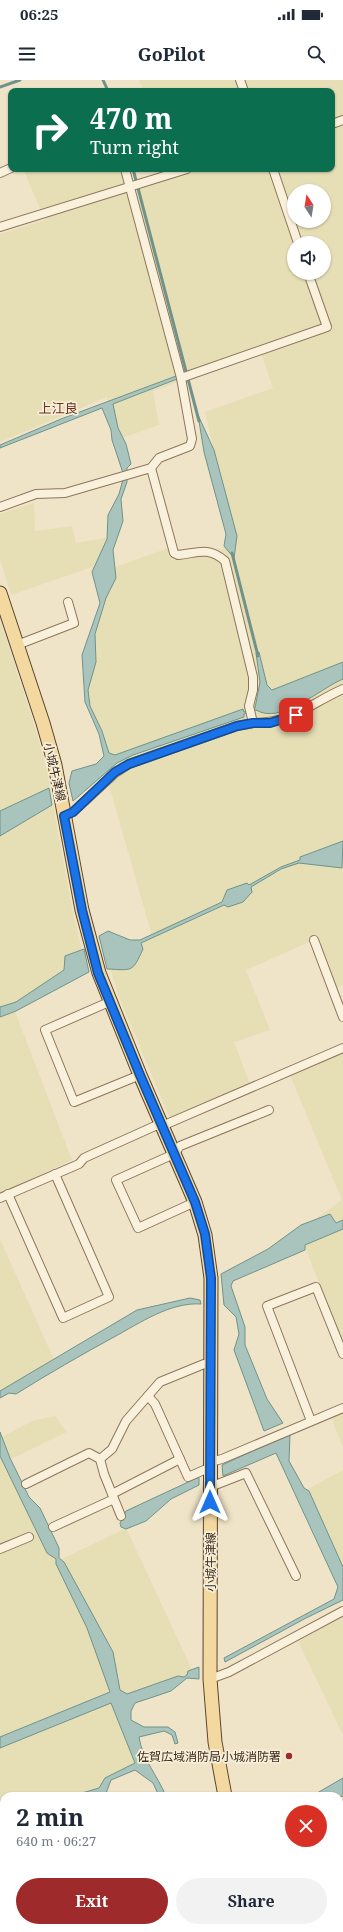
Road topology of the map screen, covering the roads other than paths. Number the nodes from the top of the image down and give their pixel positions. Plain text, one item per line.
1 (128, 172) edge
2 (177, 172) edge
3 (274, 172) edge
4 (135, 185) junction
5 (0, 227) edge
6 (296, 236) edge
7 (310, 280) edge
8 (181, 378) junction
9 (151, 468) junction
10 (0, 507) edge
11 (0, 593) edge
12 (68, 602) dead end
13 (17, 645) junction
14 (343, 689) edge
15 (252, 720) junction
16 (64, 816) junction
17 (314, 940) dead end
18 (109, 1002) junction
19 (343, 1017) edge
20 (343, 1048) edge
21 (140, 1075) junction
22 (269, 1110) dead end
23 (162, 1126) junction
24 (174, 1154) junction
25 (55, 1174) junction
26 (8, 1194) junction
27 (0, 1198) edge
28 (195, 1202) junction
29 (343, 1354) edge
30 (210, 1364) junction
31 (148, 1396) junction
32 (343, 1408) edge
33 (312, 1421) junction
34 (100, 1459) junction
35 (180, 1459) junction
36 (210, 1466) junction
37 (26, 1484) dead end
38 (210, 1487) junction
39 (113, 1496) junction
40 (121, 1516) dead end
41 (53, 1527) dead end
42 (29, 1537) dead end
43 (0, 1549) edge
44 (296, 1576) dead end
45 (343, 1611) edge
46 (210, 1679) junction
47 (224, 1792) edge

1 - 4 street
2 - 4 street
3 - 6 street
4 - 5 street
4 - 8 street
7 - 8 street
8 - 9 street
9 - 10 street
9 - 15 street
11 - 13 main road, 小城牛津線
12 - 13 street
13 - 16 main road, 小城牛津線
14 - 15 street
15 - 16 street
16 - 18 main road, 小城牛津線
17 - 19 street
18 - 21 main road, 小城牛津線
18 - 21 street
20 - 23 street
21 - 23 main road, 小城牛津線
22 - 24 street
23 - 24 main road, 小城牛津線
23 - 25 street
24 - 28 main road, 小城牛津線
24 - 28 street
25 - 26 street
25 - 26 street
26 - 27 street
28 - 30 main road, 小城牛津線
29 - 33 street
30 - 31 street
30 - 36 main road, 小城牛津線
31 - 34 street
31 - 35 street
32 - 33 street
33 - 36 street
34 - 37 street
34 - 39 street
35 - 36 street
35 - 39 street
36 - 38 main road, 小城牛津線
38 - 44 street
38 - 46 main road, 小城牛津線
39 - 40 street
39 - 41 street
42 - 43 street
45 - 46 street
46 - 47 main road, 小城牛津線

